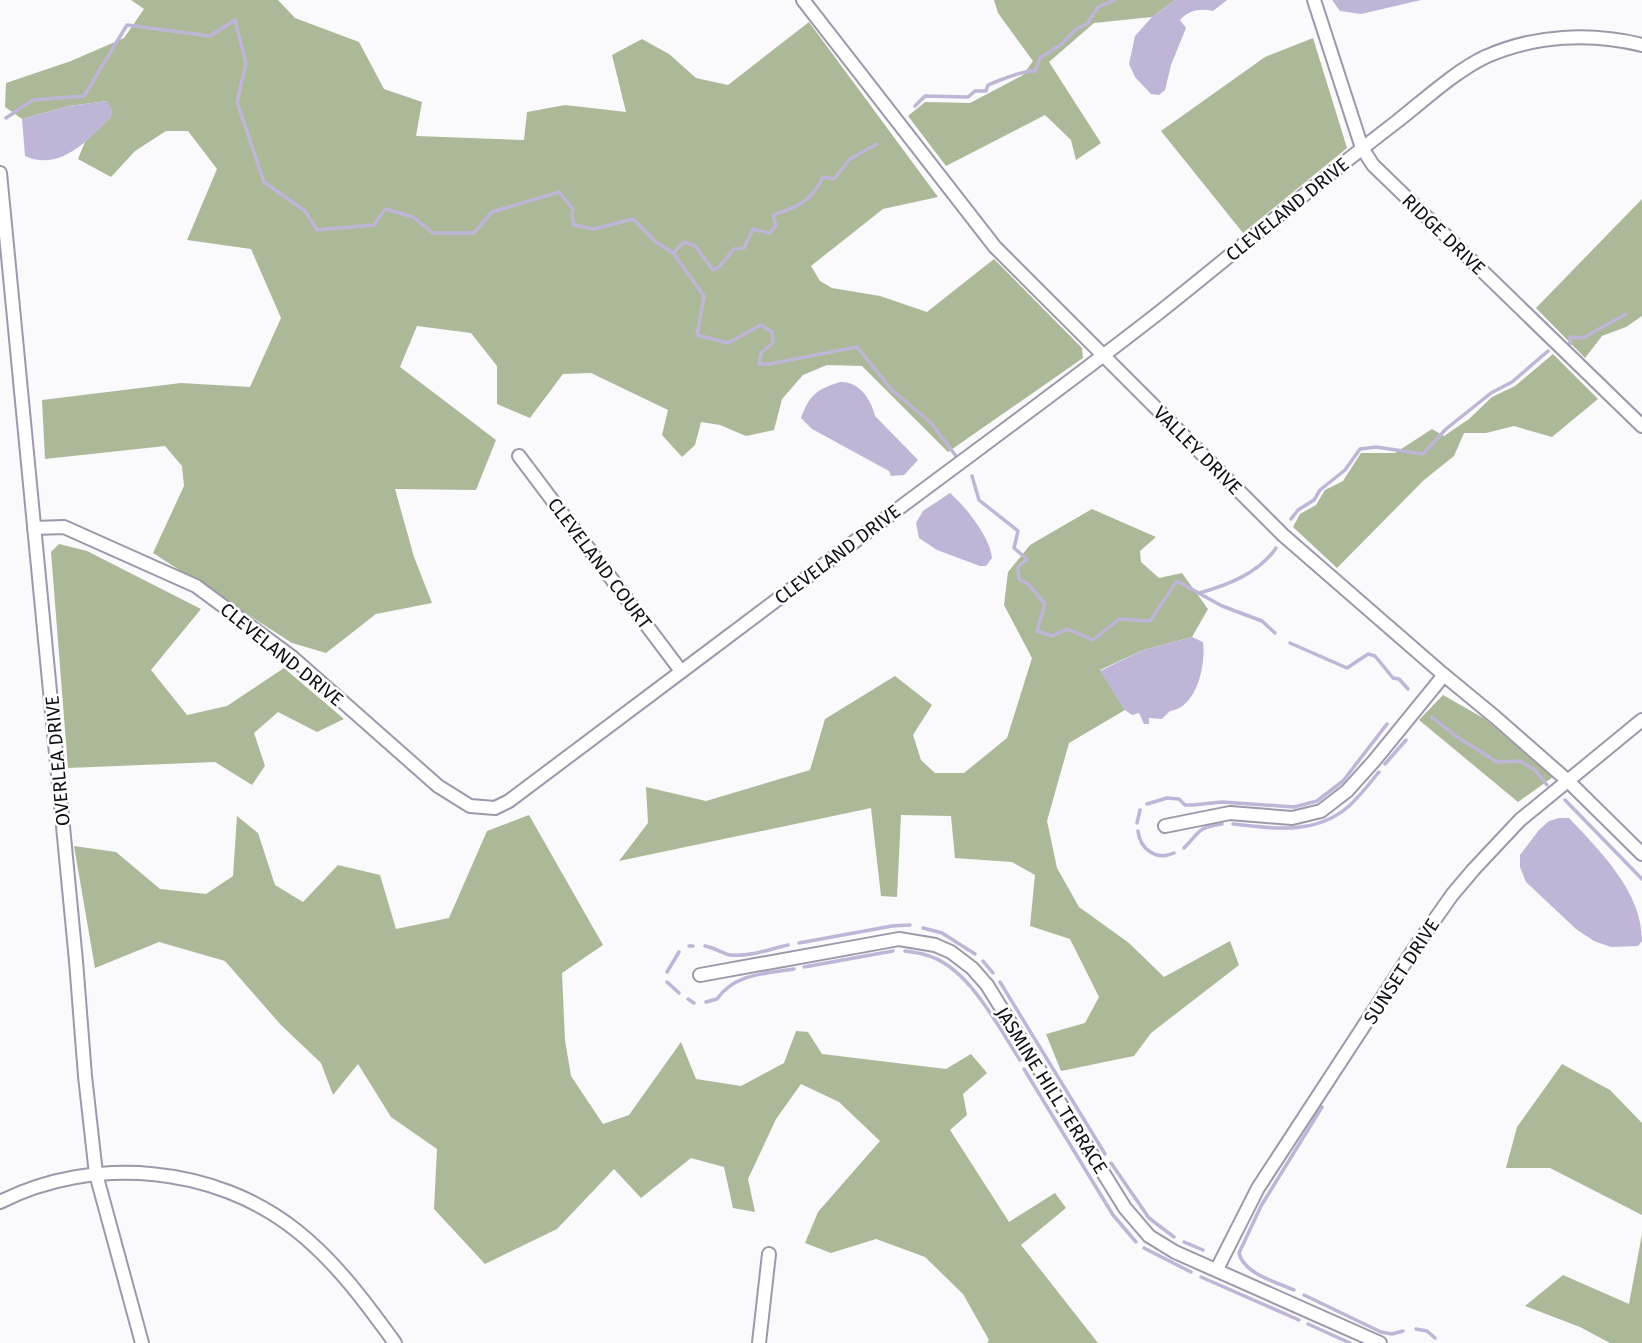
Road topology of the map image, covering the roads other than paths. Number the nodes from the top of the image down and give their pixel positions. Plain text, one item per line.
1 (803, 0) edge
2 (1314, 0) edge
3 (1642, 45) edge
4 (1362, 148) junction
5 (0, 173) edge
6 (1102, 355) junction
7 (1642, 426) edge
8 (519, 456) dead end
9 (34, 527) junction
10 (681, 671) junction
11 (1444, 675) junction
12 (1642, 720) edge
13 (1567, 782) junction
14 (1165, 826) dead end
15 (1642, 854) edge
16 (700, 975) dead end
17 (96, 1174) junction
18 (0, 1202) edge
19 (769, 1255) dead end
20 (1217, 1269) junction
21 (142, 1343) edge
22 (396, 1343) edge
23 (759, 1343) edge
24 (1380, 1343) edge

1 - 6 street, VALLEY DRIVE
2 - 4 street, RIDGE DRIVE
3 - 4 street, CLEVELAND DRIVE
4 - 6 street, CLEVELAND DRIVE
4 - 7 street, RIDGE DRIVE
5 - 9 street, OVERLEA DRIVE
6 - 10 street, CLEVELAND DRIVE
6 - 11 street, VALLEY DRIVE
8 - 10 street, CLEVELAND COURT
9 - 10 street, CLEVELAND DRIVE
9 - 17 street, OVERLEA DRIVE
11 - 13 street, VALLEY DRIVE
11 - 14 street
12 - 13 street, SUNSET DRIVE
13 - 15 street, VALLEY DRIVE
13 - 20 street, SUNSET DRIVE
16 - 20 street, JASMINE HILL TERRACE
17 - 18 street
17 - 21 street, OVERLEA DRIVE
17 - 22 street
19 - 23 street
20 - 24 street, JASMINE HILL TERRACE

